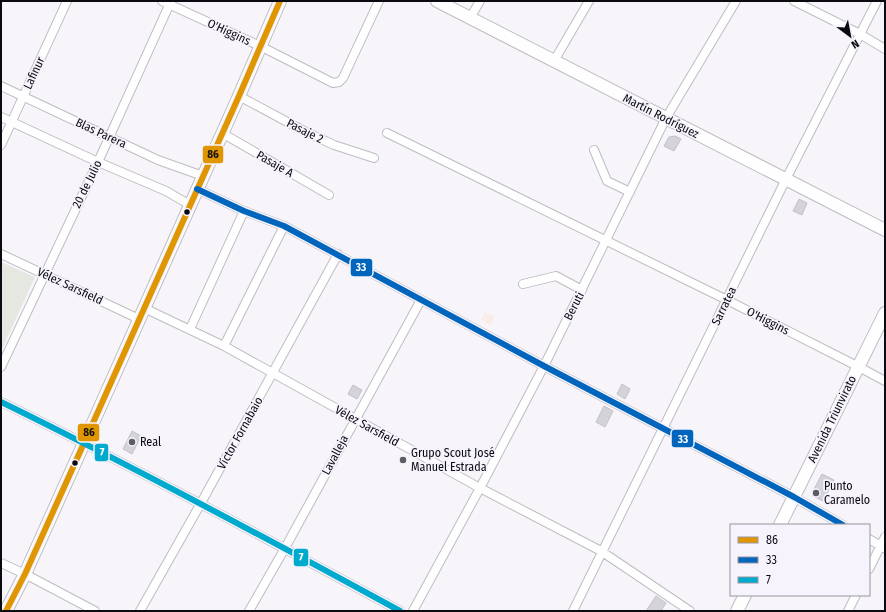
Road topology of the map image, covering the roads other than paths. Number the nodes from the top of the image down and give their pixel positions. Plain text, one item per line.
1 (67, 1) edge
2 (280, 1) edge
3 (379, 1) edge
4 (437, 1) edge
5 (480, 1) edge
6 (589, 1) edge
7 (736, 1) edge
8 (794, 1) edge
9 (876, 1) edge
10 (168, 2) edge
11 (470, 18) junction
12 (860, 34) junction
13 (260, 46) junction
14 (885, 50) edge
15 (554, 60) junction
16 (1, 86) edge
17 (239, 96) junction
18 (23, 97) junction
19 (1, 117) edge
20 (666, 118) junction
21 (12, 122) junction
22 (387, 132) dead end
23 (222, 133) junction
24 (109, 137) junction
25 (1, 145) edge
26 (594, 150) dead end
27 (374, 158) dead end
28 (98, 162) junction
29 (203, 176) junction
30 (786, 179) junction
31 (197, 189) junction
32 (630, 192) junction
33 (329, 195) dead end
34 (190, 205) junction
35 (244, 211) junction
36 (284, 226) junction
37 (885, 230) edge
38 (606, 242) junction
39 (1, 254) edge
40 (338, 254) junction
41 (44, 274) junction
42 (523, 284) dead end
43 (582, 290) junction
44 (421, 300) junction
45 (727, 300) junction
46 (144, 308) junction
47 (885, 313) edge
48 (139, 319) junction
49 (190, 329) junction
50 (224, 346) junction
51 (544, 366) junction
52 (1, 367) edge
53 (858, 367) junction
54 (272, 374) junction
55 (885, 381) edge
56 (1, 402) edge
57 (355, 419) junction
58 (664, 429) junction
59 (84, 443) junction
60 (480, 488) junction
61 (794, 497) junction
62 (202, 503) junction
63 (780, 524) edge
64 (841, 524) edge
65 (885, 537) edge
66 (870, 540) edge
67 (883, 547) edge
68 (285, 548) junction
69 (601, 551) junction
70 (1, 562) edge
71 (870, 567) edge
72 (25, 574) junction
73 (744, 596) edge
74 (856, 596) edge
75 (6, 611) edge
76 (95, 611) edge
77 (140, 611) edge
78 (249, 611) edge
79 (400, 611) edge
80 (413, 611) edge
81 (573, 611) edge
82 (690, 611) edge
83 (737, 611) edge
84 (848, 611) edge

1 - 18 street, Lafinur
2 - 13 street
3 - 13 street, O'Higgins
4 - 11 street, Martín Rodríguez
5 - 11 street
6 - 15 street
7 - 20 street, Beruti
8 - 12 street
9 - 12 street, Sarratea
10 - 13 street, O'Higgins
10 - 24 street, 20 de Julio
11 - 15 street, Martín Rodríguez
12 - 14 street
12 - 30 street, Sarratea
13 - 17 street
15 - 20 street, Martín Rodríguez
16 - 18 street, Blas Parera
17 - 23 street
17 - 27 street, Pasaje 2
18 - 21 street, Lafinur
18 - 24 street, Blas Parera
19 - 21 street
20 - 30 street, Martín Rodríguez
20 - 32 street, Beruti
21 - 25 street, Lafinur
21 - 28 street
22 - 38 street, O'Higgins
23 - 29 street
23 - 33 street, Pasaje A
24 - 28 street, 20 de Julio
24 - 29 street, Blas Parera
26 - 32 street
28 - 34 street
28 - 41 street, 20 de Julio
29 - 31 street
30 - 37 street, Martín Rodríguez
30 - 45 street, Sarratea
31 - 34 street
31 - 35 street
32 - 38 street, Beruti
34 - 46 street
35 - 36 street
35 - 49 street
36 - 40 street
36 - 50 street
38 - 43 street, Beruti
38 - 45 street, O'Higgins
39 - 41 street, Vélez Sarsfield
40 - 44 street
40 - 54 street, Víctor Fornabaio
41 - 48 street, Vélez Sarsfield
41 - 52 street, 20 de Julio
42 - 43 street
43 - 51 street, Beruti
44 - 51 street
44 - 57 street, Lavalleja
45 - 53 street, O'Higgins
45 - 58 street, Sarratea
46 - 48 street
46 - 49 street, Vélez Sarsfield
47 - 53 street, Avenida Triunvirato
48 - 59 street
49 - 50 street, Vélez Sarsfield
50 - 54 street, Vélez Sarsfield
51 - 58 street
51 - 60 street, Beruti
53 - 55 street, O'Higgins
53 - 61 street, Avenida Triunvirato
54 - 57 street, Vélez Sarsfield
54 - 62 street, Víctor Fornabaio
56 - 59 street
57 - 60 street, Vélez Sarsfield
57 - 68 street, Lavalleja
58 - 61 street
58 - 69 street, Sarratea
59 - 62 street
59 - 72 street
60 - 69 street, Vélez Sarsfield
60 - 80 street, Beruti
61 - 63 street, Avenida Triunvirato
61 - 64 street
62 - 68 street
62 - 77 street, Víctor Fornabaio
65 - 67 street
66 - 67 street
67 - 71 street
68 - 78 street, Lavalleja
68 - 79 street
69 - 81 street, Sarratea
69 - 82 street, Vélez Sarsfield
70 - 72 street
72 - 75 street
72 - 76 street
73 - 83 street
74 - 84 street

